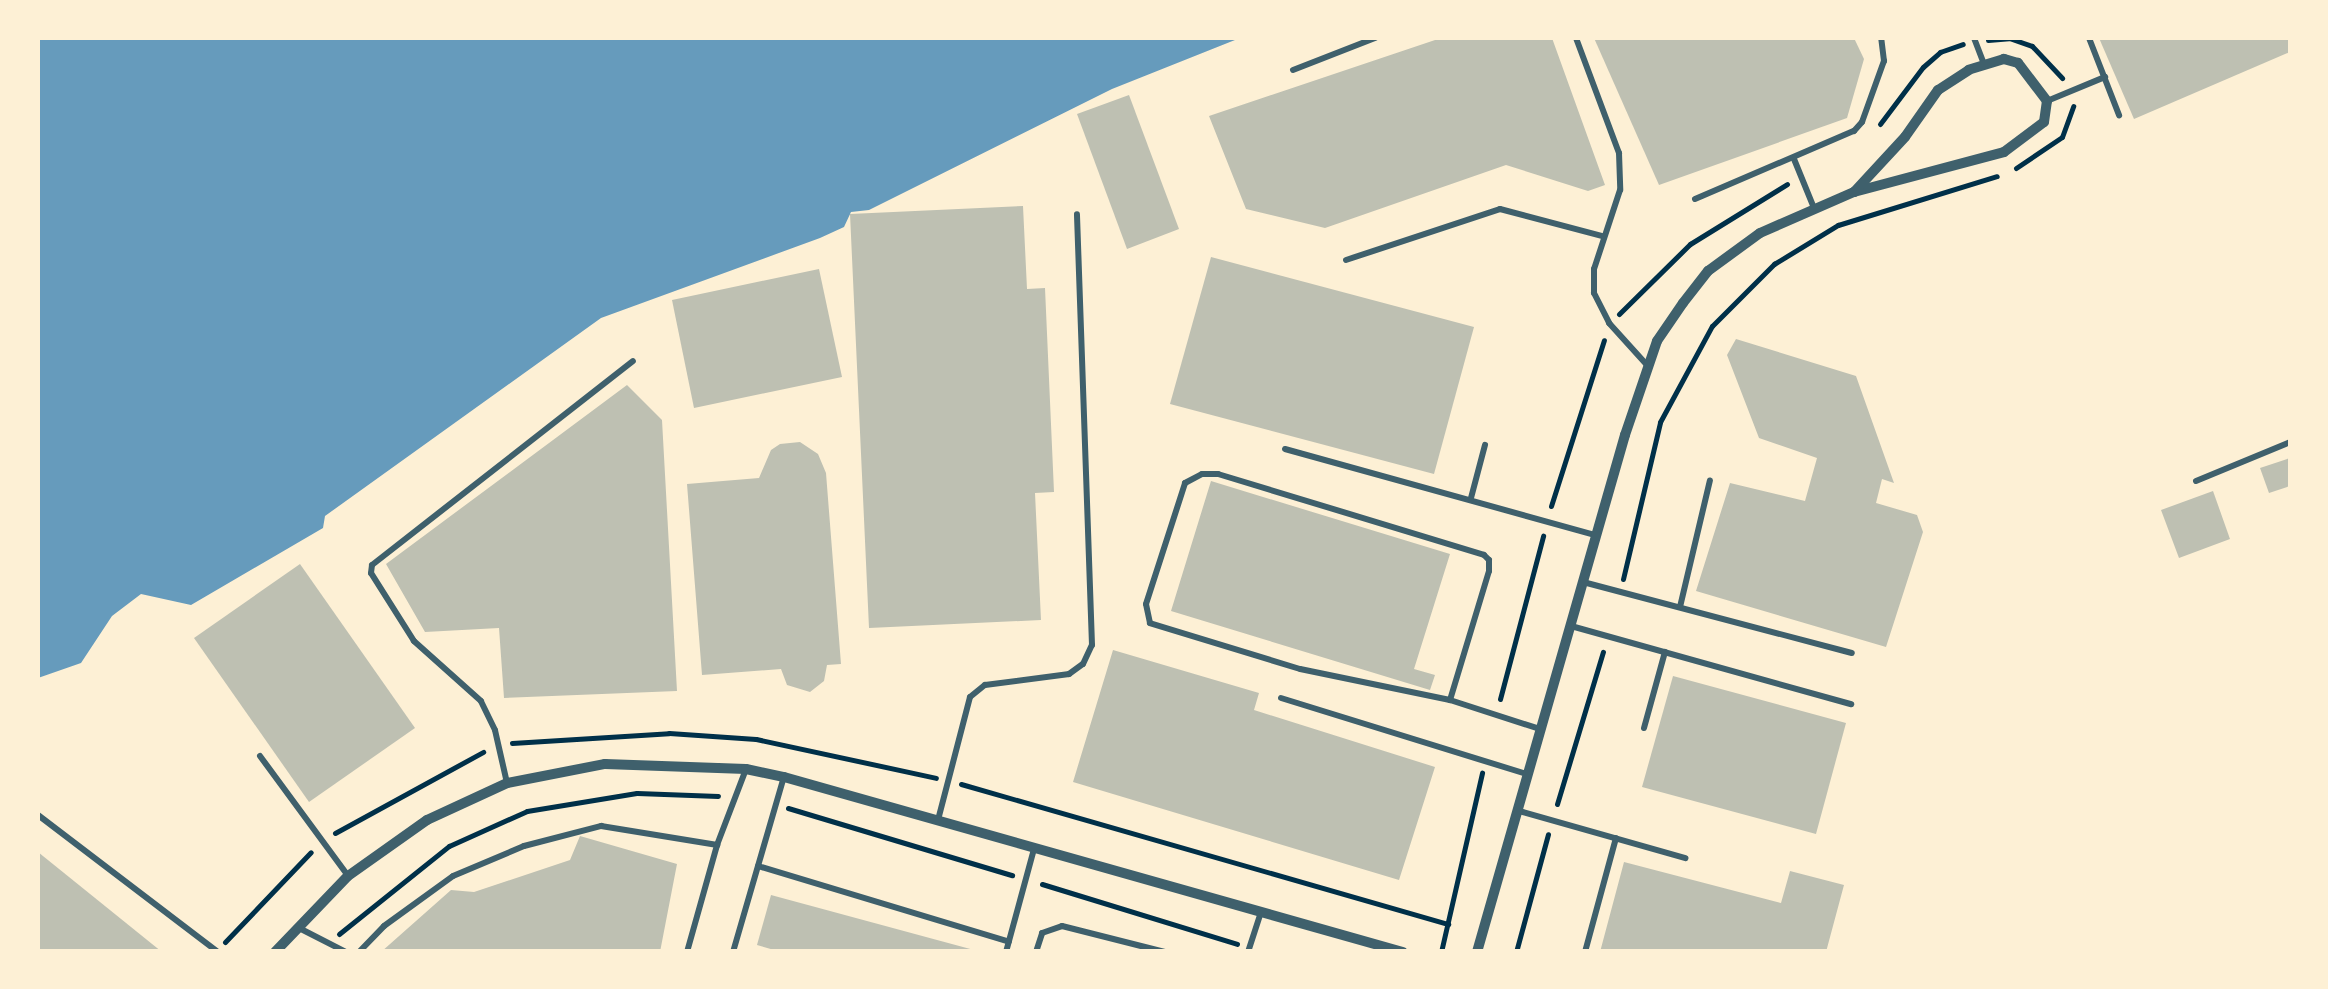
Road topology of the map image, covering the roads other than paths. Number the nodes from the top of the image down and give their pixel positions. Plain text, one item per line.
1 (1375, 38) edge
2 (1576, 38) edge
3 (1880, 38) edge
4 (2090, 38) edge
5 (1975, 39) edge
6 (1984, 64) junction
7 (1293, 70) dead end
8 (2105, 78) junction
9 (2046, 101) junction
10 (2119, 116) dead end
11 (1794, 159) junction
12 (1854, 192) junction
13 (1695, 200) dead end
14 (1815, 209) junction
15 (1077, 214) dead end
16 (1602, 236) junction
17 (1346, 260) dead end
18 (634, 361) dead end
19 (1648, 366) junction
20 (2290, 442) edge
21 (1485, 444) dead end
22 (1285, 449) dead end
23 (1710, 480) dead end
24 (2196, 480) dead end
25 (1471, 498) junction
26 (1595, 535) junction
27 (1582, 581) junction
28 (1680, 608) junction
29 (1570, 626) junction
30 (1665, 652) junction
31 (1852, 653) dead end
32 (1280, 698) dead end
33 (1450, 700) junction
34 (1851, 704) dead end
35 (1644, 728) dead end
36 (1541, 729) junction
37 (260, 756) dead end
38 (746, 769) junction
39 (1528, 774) junction
40 (784, 777) junction
41 (507, 783) junction
42 (1517, 810) junction
43 (38, 814) edge
44 (938, 820) junction
45 (1616, 838) junction
46 (717, 845) junction
47 (1034, 848) junction
48 (1685, 858) dead end
49 (758, 866) junction
50 (348, 876) junction
51 (1261, 912) junction
52 (298, 927) junction
53 (1009, 942) junction
54 (218, 951) edge
55 (275, 952) edge
56 (346, 952) edge
57 (359, 952) edge
58 (688, 952) edge
59 (733, 952) edge
60 (1006, 952) edge
61 (1036, 952) edge
62 (1164, 952) edge
63 (1248, 952) edge
64 (1403, 952) edge
65 (1478, 952) edge
66 (1585, 952) edge

1 - 7 lane
2 - 16 lane
3 - 11 lane
4 - 8 lane
5 - 6 lane
6 - 9 street
6 - 12 street
8 - 9 lane
8 - 10 lane
9 - 12 street
11 - 13 lane
11 - 14 lane
12 - 14 street
14 - 19 street
15 - 44 lane
16 - 17 lane
16 - 19 lane
18 - 41 lane
19 - 26 street
20 - 24 lane
21 - 25 lane
22 - 25 lane
23 - 28 lane
25 - 26 lane
26 - 27 street
27 - 28 lane
27 - 29 street
28 - 31 lane
29 - 30 lane
29 - 36 street
30 - 34 lane
30 - 35 lane
32 - 39 lane
33 - 33 lane
33 - 36 lane
36 - 39 street
37 - 50 lane
38 - 40 street
38 - 41 street
38 - 46 lane
39 - 42 street
40 - 44 street
40 - 49 lane
41 - 50 street
42 - 45 lane
42 - 65 street
43 - 54 lane
44 - 47 street
45 - 48 lane
45 - 66 lane
46 - 57 lane
46 - 58 lane
47 - 51 street
47 - 53 lane
49 - 53 lane
49 - 59 lane
50 - 52 street
51 - 63 lane
51 - 64 street
52 - 55 street
52 - 56 lane
53 - 60 lane
61 - 62 lane

